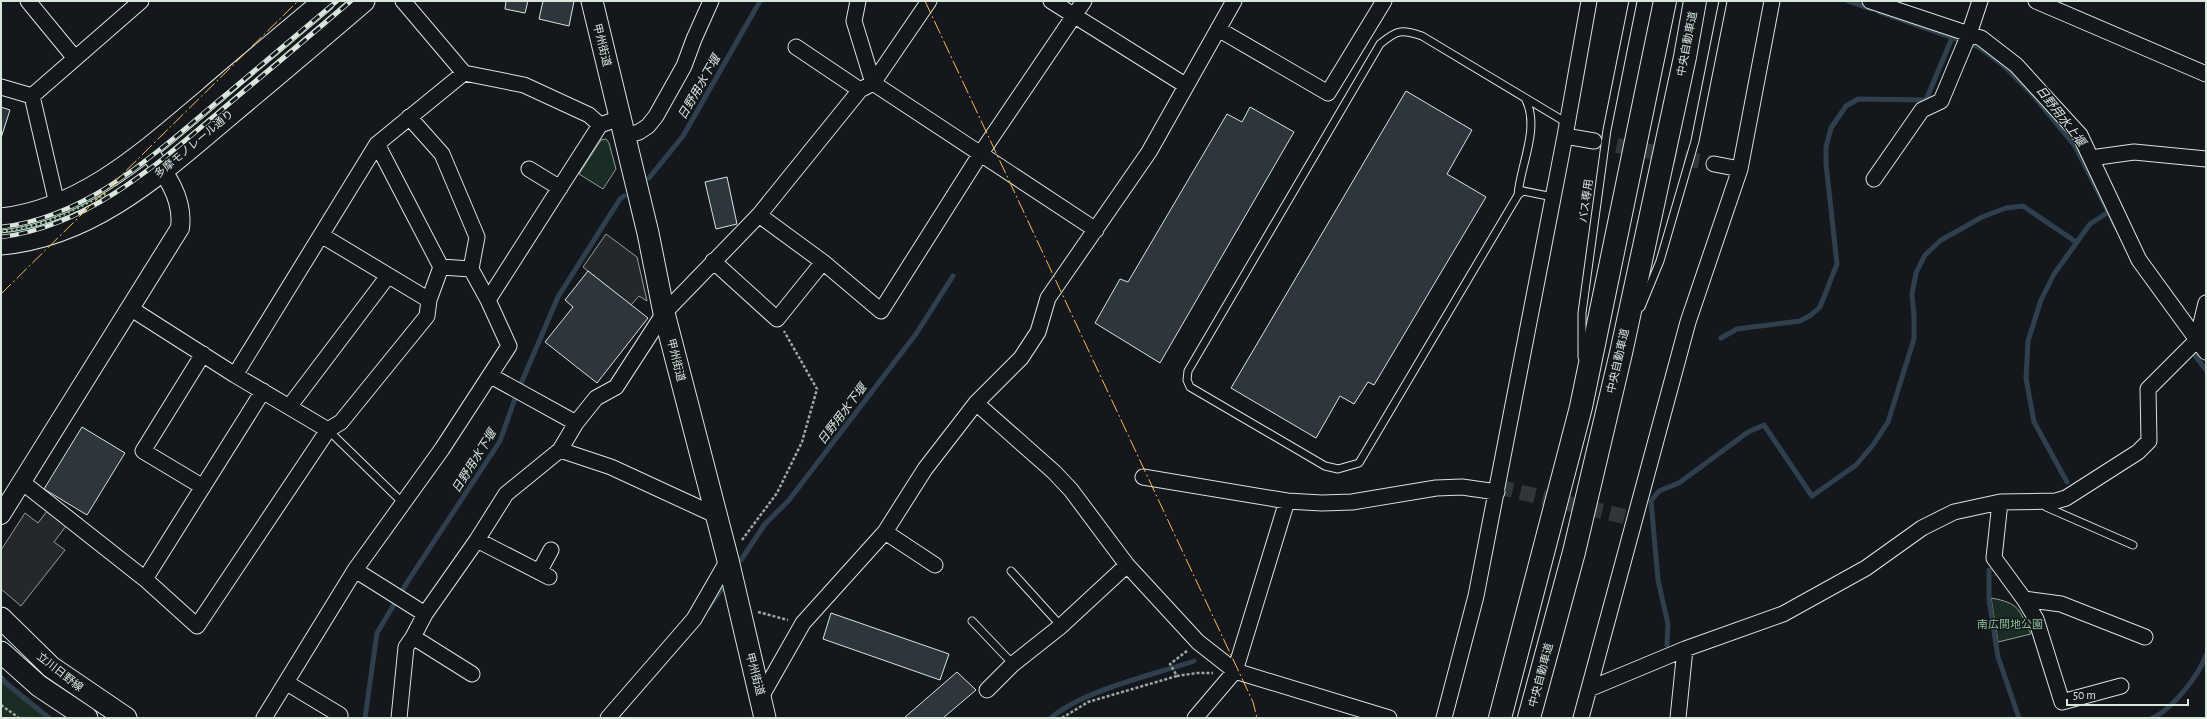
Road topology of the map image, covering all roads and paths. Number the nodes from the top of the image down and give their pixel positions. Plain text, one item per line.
1 (28, 1) edge
2 (141, 1) edge
3 (324, 1) edge
4 (364, 1) edge
5 (403, 1) edge
6 (592, 1) edge
7 (711, 1) edge
8 (858, 1) edge
9 (929, 1) edge
10 (1051, 1) edge
11 (1084, 1) edge
12 (1234, 1) edge
13 (1384, 1) edge
14 (1633, 1) edge
15 (1666, 1) edge
16 (1696, 1) edge
17 (1723, 1) edge
18 (1772, 1) edge
19 (1870, 1) edge
20 (1980, 1) edge
21 (2036, 1) edge
22 (1588, 2) edge
23 (1074, 16) junction
24 (1218, 29) junction
25 (1967, 40) junction
26 (796, 47) dead end
27 (74, 57) junction
28 (464, 73) junction
29 (2206, 74) edge
30 (867, 86) junction
31 (1185, 86) junction
32 (1, 87) edge
33 (32, 96) junction
34 (1526, 100) junction
35 (409, 117) junction
36 (600, 125) junction
37 (622, 127) junction
38 (1566, 129) junction
39 (1594, 141) tunnel mouth
40 (377, 144) junction
41 (147, 150) junction
42 (982, 153) junction
43 (2091, 158) junction
44 (2206, 159) edge
45 (1714, 164) tunnel mouth
46 (529, 169) dead end
47 (1740, 169) junction
48 (163, 171) junction
49 (1874, 178) dead end
50 (560, 188) junction
51 (1518, 196) junction
52 (1553, 197) junction
53 (57, 204) junction
54 (759, 215) junction
55 (1, 219) edge
56 (1096, 230) junction
57 (322, 235) junction
58 (1, 244) edge
59 (713, 261) junction
60 (823, 262) junction
61 (441, 266) junction
62 (471, 269) junction
63 (388, 276) junction
64 (429, 300) junction
65 (488, 300) junction
66 (2206, 303) edge
67 (130, 308) junction
68 (664, 313) junction
69 (777, 319) junction
70 (2198, 346) edge
71 (1621, 352) junction
72 (203, 354) junction
73 (235, 375) junction
74 (491, 376) junction
75 (263, 391) junction
76 (976, 404) junction
77 (289, 407) junction
78 (1581, 407) junction
79 (576, 423) junction
80 (328, 430) junction
81 (560, 450) junction
82 (1143, 477) dead end
83 (22, 482) junction
84 (203, 486) junction
85 (1497, 492) junction
86 (1287, 501) junction
87 (2045, 501) junction
88 (2000, 502) junction
89 (403, 503) junction
90 (1, 515) edge
91 (715, 516) junction
92 (885, 532) junction
93 (476, 540) junction
94 (2133, 545) dead end
95 (551, 550) dead end
96 (728, 560) junction
97 (935, 565) dead end
98 (1127, 565) junction
99 (355, 570) junction
100 (1011, 571) dead end
101 (145, 579) junction
102 (2024, 599) junction
103 (738, 607) junction
104 (425, 614) junction
105 (1, 618) edge
106 (972, 621) dead end
107 (803, 623) junction
108 (1061, 626) junction
109 (413, 637) junction
110 (2145, 637) dead end
111 (1198, 642) junction
112 (1685, 649) junction
113 (1, 652) edge
114 (1013, 664) junction
115 (1235, 671) junction
116 (472, 674) dead end
117 (1176, 674) junction
118 (287, 683) junction
119 (2121, 686) dead end
120 (1589, 689) junction
121 (987, 690) dead end
122 (761, 698) junction
123 (1, 705) edge
124 (340, 715) dead end
125 (19, 718) edge
126 (87, 718) edge
127 (126, 718) edge
128 (264, 718) edge
129 (399, 718) edge
130 (608, 718) edge
131 (765, 718) edge
132 (1062, 718) edge
133 (1195, 718) edge
134 (1389, 718) edge
135 (1444, 718) edge
136 (1500, 718) edge
137 (1529, 718) edge
138 (1581, 718) edge
139 (1678, 718) edge

1 - 27 street
2 - 27 street
3 - 41 main road
4 - 48 main road, 多摩モノレール通り
5 - 28 street
6 - 37 main road, 甲州街道
7 - 37 street
8 - 30 street
9 - 30 street
10 - 23 street
11 - 23 street
12 - 24 street
13 - 24 street
14 - 78 lane, バス専用
15 - 78 highway
16 - 71 highway, 中央自動車道
17 - 71 lane
18 - 47 street
19 - 25 street
20 - 25 street
21 - 29 street
22 - 38 street
23 - 31 street
23 - 42 street
24 - 31 street
25 - 43 street
25 - 49 street
26 - 30 street
27 - 33 street
28 - 35 street
28 - 36 street
30 - 42 street
30 - 54 street
31 - 56 street
32 - 33 street
33 - 53 street
34 - 38 lane
34 - 51 lane
34 - 51 lane
35 - 40 street
35 - 62 street
36 - 37 street
36 - 50 street
37 - 68 main road, 甲州街道
38 - 39 street
38 - 52 street
40 - 57 street
40 - 61 street
41 - 48 street
41 - 53 main road
42 - 56 street
42 - 60 street
43 - 44 street
43 - 70 street
45 - 47 street
46 - 50 street
47 - 120 street
48 - 58 main road, 多摩モノレール通り
48 - 67 street
50 - 65 street
51 - 52 lane
52 - 85 street
53 - 55 main road
54 - 59 street
54 - 60 street
56 - 76 street
57 - 63 street
57 - 73 street
59 - 68 street
59 - 69 street
60 - 69 street
61 - 62 street
61 - 64 street
62 - 65 street
63 - 64 street
63 - 77 street
64 - 80 street
65 - 74 street
66 - 70 street
67 - 72 street
67 - 83 street
68 - 79 street
68 - 91 main road, 甲州街道
69 - 96 path
70 - 87 street
71 - 137 highway, 中央自動車道
72 - 73 street
72 - 84 street
73 - 75 street
74 - 79 street
74 - 89 street
75 - 77 street
75 - 84 street
76 - 92 street
76 - 98 street
77 - 80 street
78 - 136 highway
79 - 81 street
80 - 89 lane
80 - 101 street
81 - 91 street
81 - 93 street
82 - 86 street
83 - 90 street
83 - 101 street
84 - 101 street
85 - 86 street
85 - 135 street
86 - 115 street
87 - 88 street
87 - 94 lane
88 - 102 street
88 - 112 street
89 - 99 street
91 - 96 main road, 甲州街道
92 - 97 street
92 - 107 street
93 - 95 street
93 - 104 street
96 - 103 main road, 甲州街道
96 - 130 street
98 - 108 street
98 - 111 street
99 - 104 street
99 - 118 street
100 - 108 lane
102 - 110 street
102 - 119 street
103 - 107 path
103 - 122 main road, 甲州街道
104 - 109 street
105 - 127 main road, 立川日野線
106 - 114 lane
107 - 122 street
108 - 114 street
109 - 116 street
109 - 129 street
111 - 115 street
111 - 117 path
112 - 120 street
112 - 139 street
113 - 126 main road, 立川日野線
114 - 121 street
115 - 117 path
115 - 133 street
115 - 134 street
117 - 132 path
118 - 124 street
118 - 128 street
120 - 138 street
122 - 131 main road, 甲州街道
123 - 125 path

